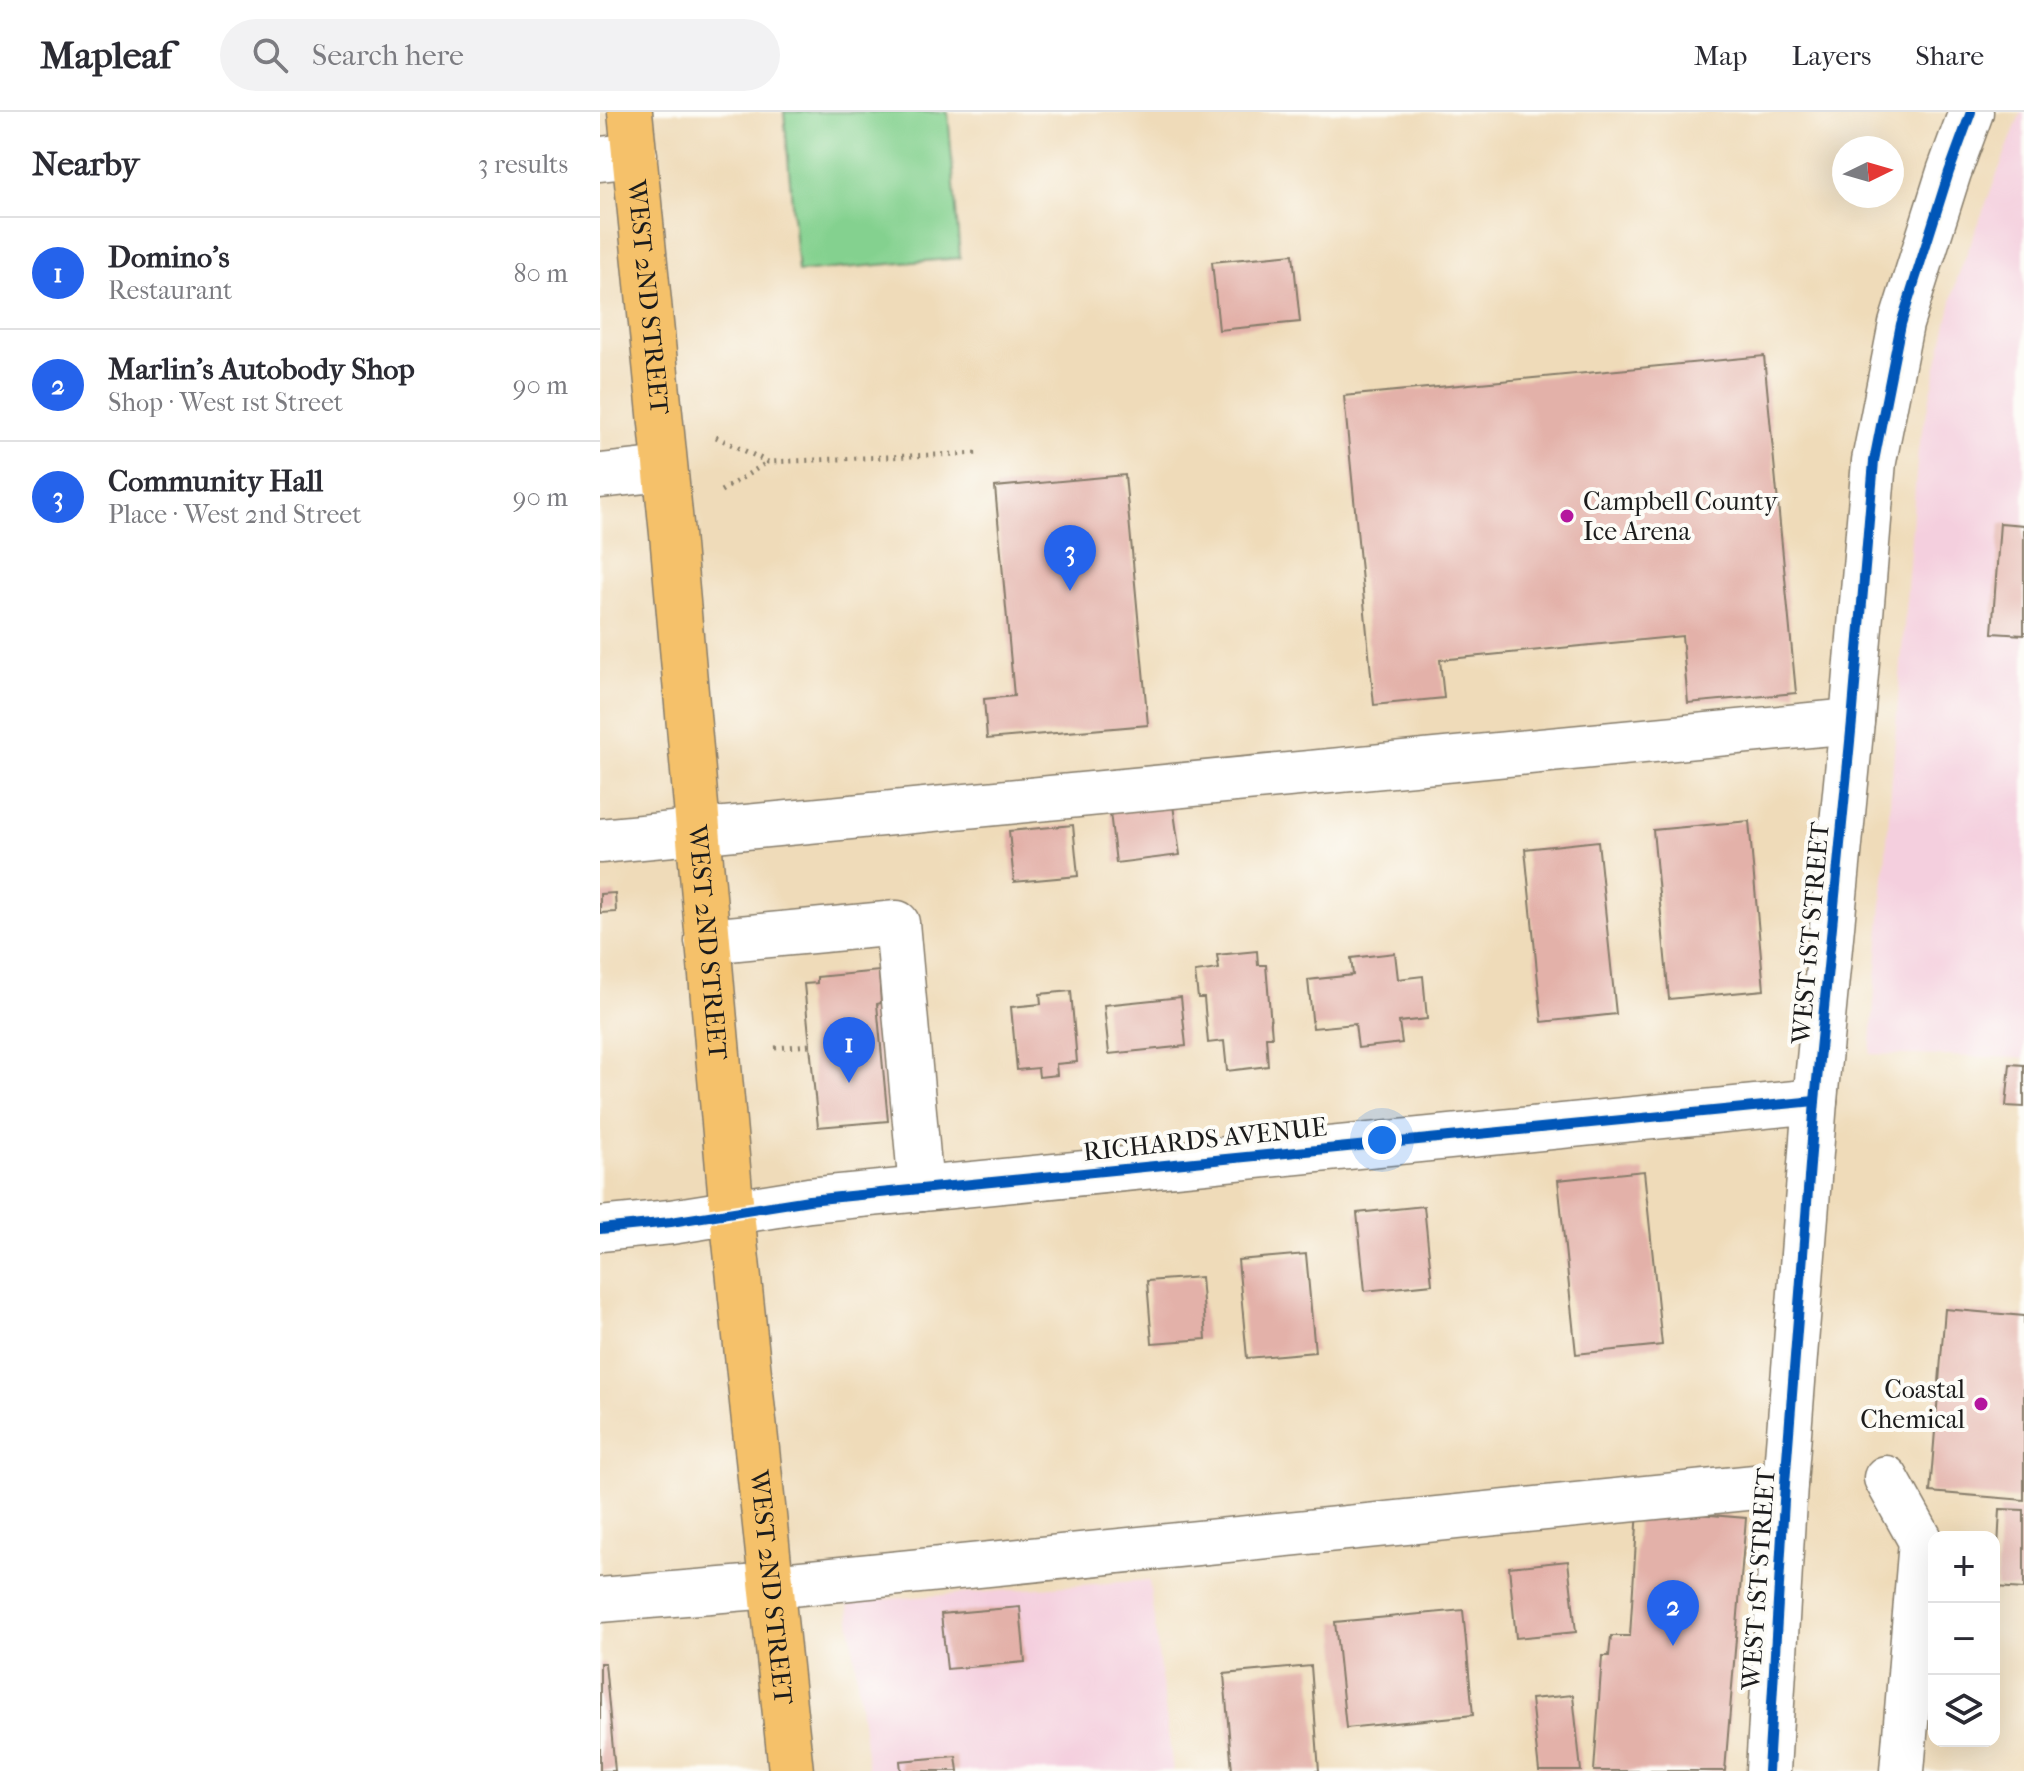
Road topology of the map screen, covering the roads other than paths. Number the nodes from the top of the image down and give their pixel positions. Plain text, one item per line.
1 (630, 112) edge
2 (1971, 112) edge
3 (617, 157) edge
4 (665, 469) junction
5 (600, 476) edge
6 (1852, 721) junction
7 (698, 833) junction
8 (600, 841) edge
9 (707, 941) junction
10 (1815, 1101) junction
11 (921, 1189) junction
12 (732, 1213) junction
13 (600, 1229) edge
14 (1886, 1478) dead end
15 (1785, 1484) junction
16 (771, 1586) junction
17 (600, 1600) edge
18 (791, 1771) edge
19 (1768, 1771) edge
20 (1902, 1771) edge

1 - 3 main road, WEST 2ND STREET
2 - 6 street, WEST 1ST STREET
3 - 4 main road, WEST 2ND STREET
4 - 5 street
4 - 7 main road, WEST 2ND STREET
6 - 7 street
6 - 10 street, WEST 1ST STREET
7 - 8 street
7 - 9 main road, WEST 2ND STREET
9 - 11 street
9 - 12 main road, WEST 2ND STREET
10 - 11 street, RICHARDS AVENUE
10 - 15 street, WEST 1ST STREET
11 - 12 street, RICHARDS AVENUE
12 - 13 street, RICHARDS AVENUE
12 - 16 main road, WEST 2ND STREET
14 - 20 street
15 - 16 street
15 - 19 street, WEST 1ST STREET
16 - 17 street
16 - 18 main road, WEST 2ND STREET

